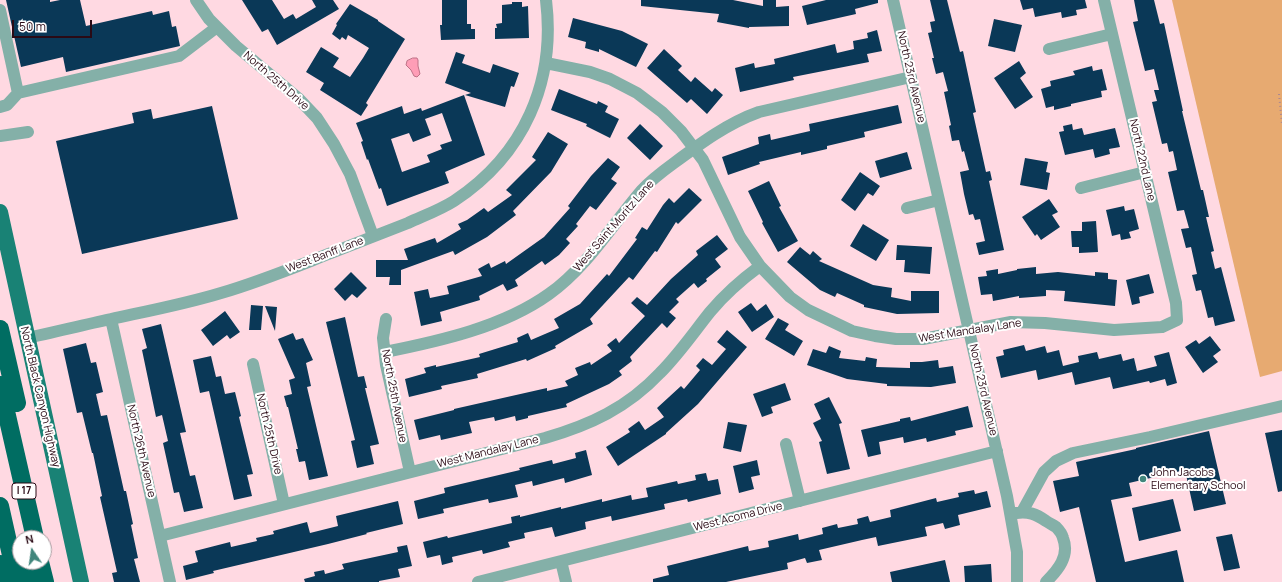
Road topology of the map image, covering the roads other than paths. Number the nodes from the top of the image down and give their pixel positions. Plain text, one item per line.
1 (196, 0) edge
2 (546, 0) edge
3 (893, 0) edge
4 (1104, 0) edge
5 (0, 10) edge
6 (217, 27) junction
7 (1112, 34) junction
8 (1049, 49) dead end
9 (546, 63) junction
10 (911, 77) junction
11 (18, 93) junction
12 (0, 107) edge
13 (28, 132) dead end
14 (0, 136) edge
15 (695, 148) junction
16 (1145, 172) junction
17 (1081, 188) dead end
18 (939, 200) junction
19 (907, 208) dead end
20 (0, 212) edge
21 (373, 236) junction
22 (760, 266) junction
23 (111, 319) junction
24 (386, 319) dead end
25 (1177, 320) joint
26 (0, 329) edge
27 (969, 330) junction
28 (27, 338) junction
29 (385, 352) junction
30 (253, 364) dead end
31 (0, 385) edge
32 (1282, 406) edge
33 (7, 442) edge
34 (786, 444) dead end
35 (997, 451) junction
36 (410, 472) junction
37 (800, 501) junction
38 (284, 504) junction
39 (0, 506) edge
40 (1016, 513) junction
41 (21, 530) edge
42 (33, 530) edge
43 (160, 536) junction
44 (561, 561) junction
45 (0, 564) edge
46 (29, 570) edge
47 (42, 570) edge
48 (4, 582) edge
49 (17, 582) edge
50 (32, 582) edge
51 (45, 582) edge
52 (81, 582) edge
53 (170, 582) edge
54 (478, 582) edge
55 (566, 582) edge
56 (1017, 582) edge
57 (1046, 582) edge

1 - 6 street, North 25th Drive
2 - 9 street, West Banff Lane
3 - 10 street, North 23rd Avenue
4 - 7 street, North 22nd Lane
5 - 11 street
6 - 11 street
6 - 21 street, North 25th Drive
7 - 8 street
7 - 16 street, North 22nd Lane
9 - 15 street, West Mandalay Lane
9 - 21 street, West Banff Lane
10 - 15 street, West Saint Moritz Lane
10 - 18 street, North 23rd Avenue
11 - 12 street
13 - 14 street
15 - 22 street, West Mandalay Lane
15 - 29 street, West Saint Moritz Lane
16 - 17 street
16 - 25 street, North 22nd Lane
18 - 19 street
18 - 27 street, North 23rd Avenue
20 - 28 main road, North Black Canyon Highway
21 - 23 street, West Banff Lane
22 - 27 street, West Mandalay Lane
22 - 36 street, West Mandalay Lane
23 - 28 street, West Banff Lane
23 - 43 street, North 26th Avenue
24 - 29 street, North 25th Avenue
25 - 27 street, West Mandalay Lane
26 - 33 highway
27 - 35 street, North 23rd Avenue
28 - 52 main road, North Black Canyon Highway
29 - 36 street, North 25th Avenue
30 - 38 street, North 25th Drive
31 - 33 highway, I 17
32 - 40 street
33 - 41 highway
33 - 42 highway, I 17
34 - 37 street
35 - 37 street, West Acoma Drive
35 - 40 street, North 23rd Avenue
36 - 38 street, West Mandalay Lane
37 - 44 street, West Acoma Drive
38 - 43 street, West Mandalay Lane
39 - 49 highway
40 - 56 street, North 23rd Avenue
40 - 57 street
43 - 53 street, North 26th Avenue
44 - 54 street, West Acoma Drive
44 - 55 street
45 - 48 highway
46 - 50 highway
47 - 51 highway

